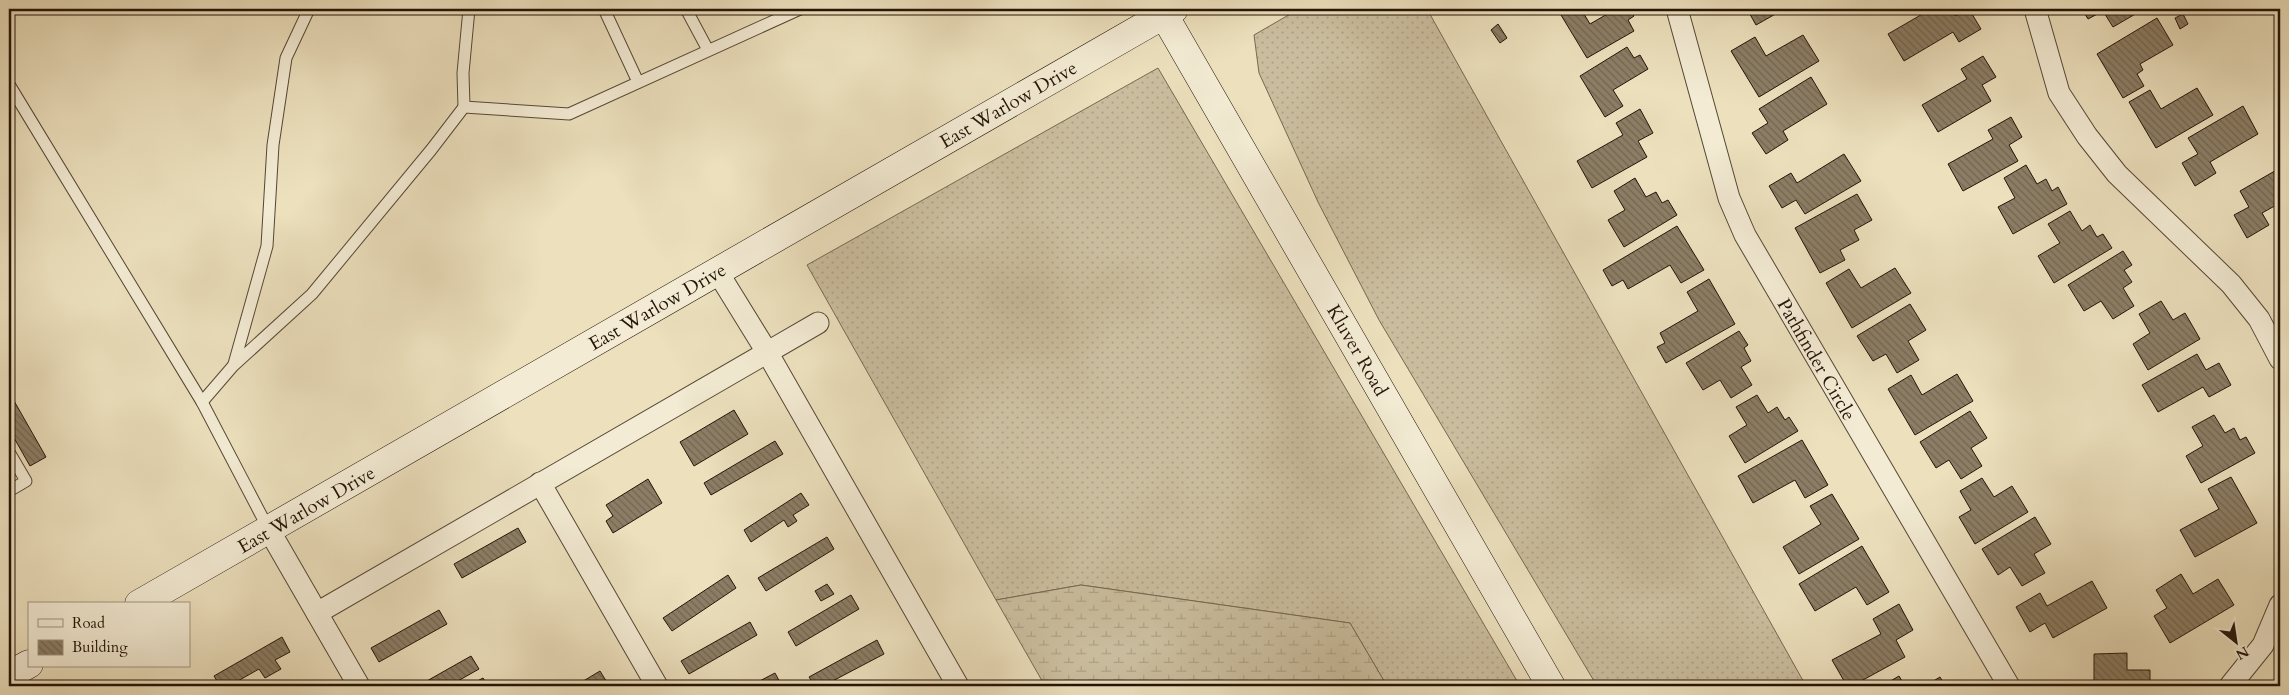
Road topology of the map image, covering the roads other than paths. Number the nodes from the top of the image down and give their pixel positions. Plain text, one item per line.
1 (309, 9) edge
2 (469, 9) edge
3 (604, 9) edge
4 (686, 9) edge
5 (800, 9) edge
6 (1678, 9) edge
7 (2036, 9) edge
8 (1169, 12) edge
9 (708, 50) junction
10 (638, 82) junction
11 (10, 86) edge
12 (464, 106) junction
13 (718, 271) junction
14 (818, 322) dead end
15 (767, 352) junction
16 (2280, 359) edge
17 (233, 366) junction
18 (202, 402) junction
19 (9, 452) edge
20 (540, 483) junction
21 (9, 492) edge
22 (269, 530) junction
23 (143, 602) edge
24 (2280, 605) edge
25 (317, 613) junction
26 (28, 665) edge
27 (9, 675) edge
28 (359, 686) edge
29 (657, 686) edge
30 (958, 686) edge
31 (1551, 686) edge
32 (2009, 686) edge
33 (2230, 686) edge

1 - 17 lane
2 - 12 lane
3 - 10 lane
4 - 9 lane
5 - 9 lane
6 - 32 street, Pathfinder Circle
7 - 16 street
8 - 13 street, East Warlow Drive
8 - 31 street, Kluver Road
9 - 10 lane
10 - 12 lane
11 - 18 lane
12 - 17 lane
13 - 15 street
13 - 22 street, East Warlow Drive
14 - 15 street
15 - 20 street
15 - 30 street
17 - 18 lane
18 - 22 lane
19 - 21 lane
20 - 25 street
20 - 29 street
22 - 23 street, East Warlow Drive
22 - 25 street
24 - 33 street
25 - 28 street
26 - 27 street

